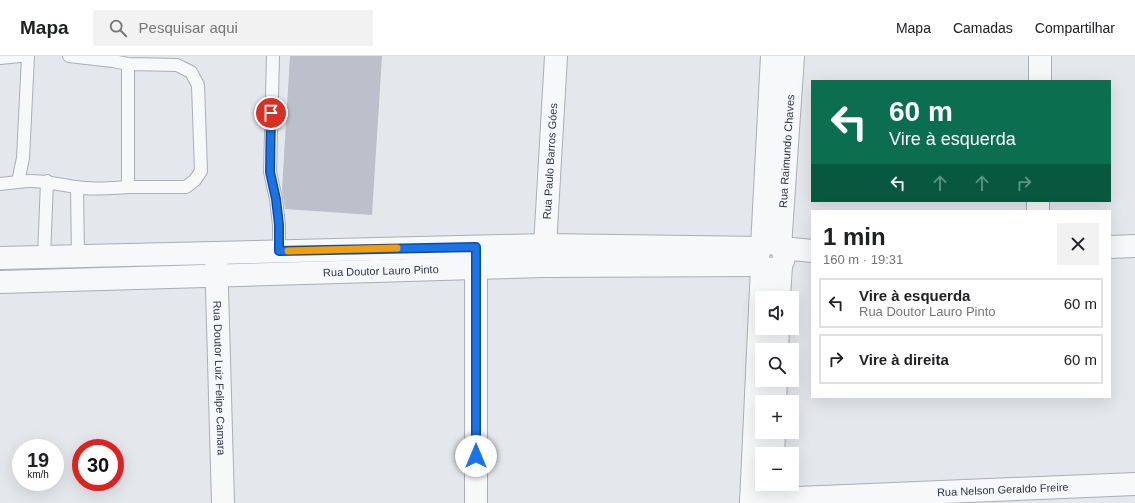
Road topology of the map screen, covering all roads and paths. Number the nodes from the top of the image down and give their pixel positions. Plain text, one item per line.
1 (20, 56) edge
2 (28, 56) edge
3 (69, 56) edge
4 (272, 56) edge
5 (556, 56) edge
6 (772, 56) edge
7 (793, 56) edge
8 (1040, 56) edge
9 (0, 58) edge
10 (128, 64) junction
11 (1040, 80) edge
12 (47, 181) junction
13 (18, 182) junction
14 (0, 184) edge
15 (77, 187) junction
16 (128, 187) junction
17 (1135, 246) edge
18 (1111, 247) edge
19 (279, 251) junction
20 (811, 251) edge
21 (216, 253) junction
22 (544, 255) junction
23 (78, 256) junction
24 (771, 256) junction
25 (44, 257) junction
26 (476, 257) junction
27 (0, 258) edge
28 (422, 258) junction
29 (811, 262) edge
30 (280, 274) junction
31 (216, 276) junction
32 (0, 282) edge
33 (778, 291) edge
34 (1135, 484) edge
35 (763, 498) edge
36 (223, 503) edge
37 (476, 503) edge

1 - 9 lane
2 - 13 lane
3 - 10 lane
4 - 19 lane
5 - 22 street, Rua Paulo Barros Góes
6 - 24 street, Rua Raimundo Chaves
7 - 24 street, Rua Raimundo Chaves
8 - 11 street
10 - 16 lane
10 - 16 lane
12 - 13 lane
12 - 15 lane
12 - 25 lane
13 - 14 lane
15 - 16 lane
15 - 23 lane
17 - 18 street
19 - 21 street, Rua Doutor Lauro Pinto
19 - 28 street, Rua Doutor Lauro Pinto
19 - 30 lane
20 - 24 street, Rua Doutor Lauro Pinto
21 - 23 street, Rua Doutor Lauro Pinto
21 - 31 street, Rua Doutor Luiz Felipe Camara
22 - 24 street, Rua Doutor Lauro Pinto
22 - 26 street, Rua Doutor Lauro Pinto
23 - 25 street, Rua Doutor Lauro Pinto
24 - 29 street, Rua Doutor Lauro Pinto
24 - 33 street, Rua Raimundo Chaves
24 - 35 street, Rua Raimundo Chaves
25 - 27 street, Rua Doutor Lauro Pinto
26 - 28 street, Rua Doutor Lauro Pinto
26 - 37 street
28 - 30 street, Rua Doutor Lauro Pinto
30 - 31 street, Rua Doutor Lauro Pinto
31 - 32 street, Rua Doutor Lauro Pinto
31 - 36 street, Rua Doutor Luiz Felipe Camara
34 - 35 street, Rua Nelson Geraldo Freire

